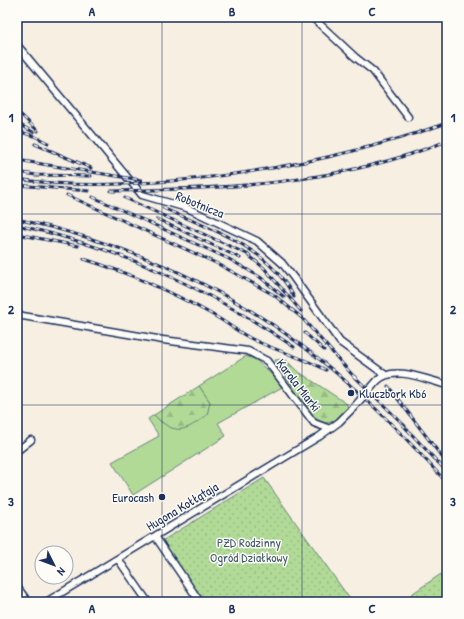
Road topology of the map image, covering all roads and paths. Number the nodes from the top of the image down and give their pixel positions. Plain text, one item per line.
1 (312, 17) edge
2 (17, 45) edge
3 (408, 117) dead end
4 (17, 315) edge
5 (384, 374) junction
6 (447, 385) edge
7 (330, 429) junction
8 (31, 440) dead end
9 (17, 451) edge
10 (155, 536) junction
11 (118, 559) junction
12 (17, 587) edge
13 (198, 601) edge
14 (28, 602) edge
15 (46, 602) edge
16 (148, 602) edge

1 - 3 street
2 - 5 street, Robotnicza
4 - 7 street, Karola Miarki
5 - 6 street
5 - 7 street, bridge
7 - 10 street, Hugona Kołłątaja
8 - 9 street
10 - 11 street, Hugona Kołłątaja
10 - 13 street
11 - 15 street, Hugona Kołłątaja
11 - 16 street
12 - 14 street

